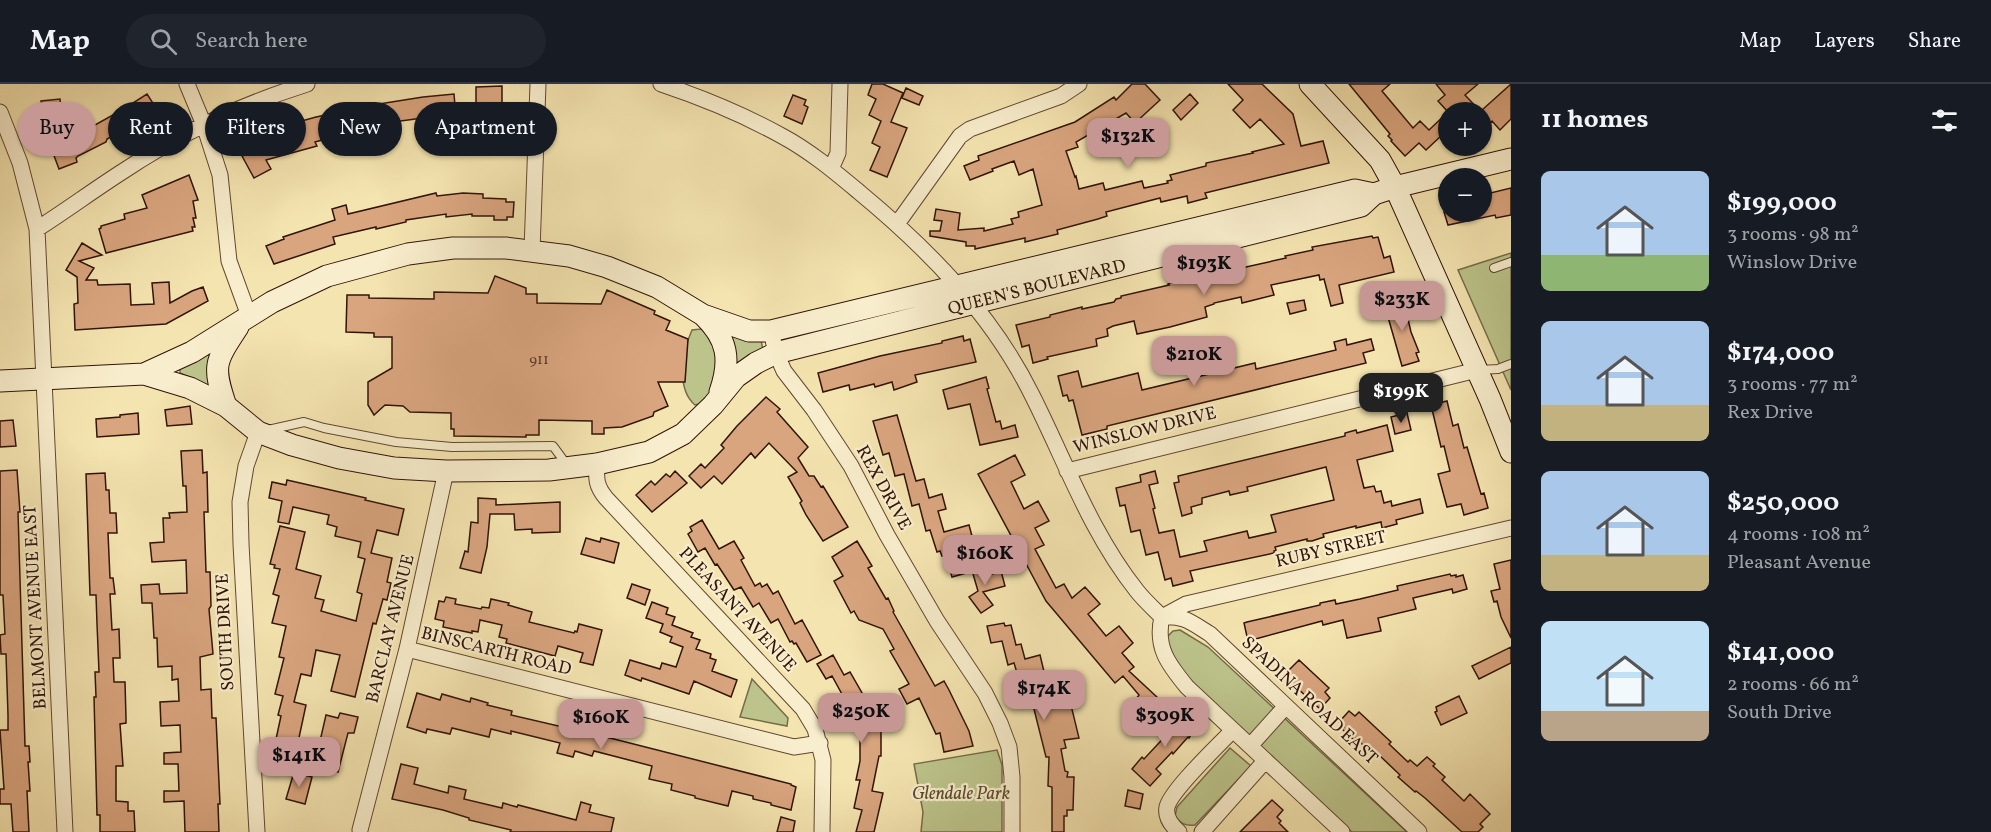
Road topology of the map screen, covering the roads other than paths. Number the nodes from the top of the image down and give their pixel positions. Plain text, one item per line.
1 (187, 84) edge
2 (307, 84) edge
3 (538, 84) edge
4 (661, 84) edge
5 (840, 84) edge
6 (1079, 84) edge
7 (1310, 84) edge
8 (0, 112) edge
9 (204, 125) junction
10 (1511, 159) edge
11 (831, 169) junction
12 (1395, 187) junction
13 (897, 224) junction
14 (37, 229) junction
15 (1180, 242) junction
16 (532, 250) junction
17 (1511, 262) edge
18 (1494, 268) dead end
19 (958, 287) junction
20 (972, 303) junction
21 (703, 315) junction
22 (244, 320) junction
23 (771, 331) junction
24 (776, 353) junction
25 (1511, 364) edge
26 (1477, 370) junction
27 (144, 374) junction
28 (45, 380) junction
29 (0, 381) edge
30 (713, 405) junction
31 (226, 406) junction
32 (258, 432) junction
33 (1511, 452) edge
34 (597, 464) junction
35 (569, 468) junction
36 (446, 471) junction
37 (1067, 471) junction
38 (1511, 528) edge
39 (1162, 617) junction
40 (407, 649) junction
41 (1286, 706) junction
42 (1232, 731) junction
43 (820, 742) junction
44 (1250, 746) junction
45 (1265, 761) junction
46 (359, 831) edge
47 (66, 832) edge
48 (256, 832) edge
49 (822, 832) edge
50 (1012, 832) edge
51 (1179, 832) edge
52 (1202, 832) edge
53 (1342, 832) edge
54 (1419, 832) edge

1 - 9 street
2 - 9 street
3 - 16 street
4 - 11 street
5 - 11 street
6 - 13 street
7 - 12 street
8 - 14 street, BELMONT AVENUE EAST
9 - 14 street
9 - 22 street
10 - 12 street, QUEEN'S BOULEVARD
11 - 13 street
12 - 15 street, QUEEN'S BOULEVARD
12 - 26 street
13 - 19 street
14 - 28 street, BELMONT AVENUE EAST
15 - 19 street, QUEEN'S BOULEVARD
15 - 20 street, QUEEN'S BOULEVARD
16 - 21 street, QUEEN'S BOULEVARD
16 - 22 street, QUEEN'S BOULEVARD
17 - 18 lane
19 - 20 street
19 - 23 street, QUEEN'S BOULEVARD
20 - 24 street, QUEEN'S BOULEVARD
20 - 37 street
21 - 23 street, QUEEN'S BOULEVARD
21 - 30 street, QUEEN'S BOULEVARD
22 - 27 street, QUEEN'S BOULEVARD
22 - 31 street, QUEEN'S BOULEVARD
23 - 24 street, REX DRIVE
24 - 30 street, QUEEN'S BOULEVARD
24 - 50 street, REX DRIVE
25 - 26 lane
26 - 33 street
26 - 37 street, WINSLOW DRIVE
27 - 28 street, QUEEN'S BOULEVARD
27 - 31 street, QUEEN'S BOULEVARD
28 - 29 street, QUEEN'S BOULEVARD
28 - 47 street, BELMONT AVENUE EAST
30 - 34 street, QUEEN'S BOULEVARD
31 - 32 street, QUEEN'S BOULEVARD
32 - 35 lane
32 - 36 street, QUEEN'S BOULEVARD
32 - 48 street, SOUTH DRIVE
34 - 35 street, QUEEN'S BOULEVARD
34 - 43 street, PLEASANT AVENUE
35 - 36 street, QUEEN'S BOULEVARD
36 - 40 street, BARCLAY AVENUE
37 - 39 street
38 - 39 street, RUBY STREET
39 - 41 street, SPADINA ROAD EAST
39 - 42 street
40 - 43 street, BINSCARTH ROAD
40 - 46 street, BARCLAY AVENUE
41 - 44 street
41 - 54 street, SPADINA ROAD EAST
42 - 44 street
42 - 51 street
43 - 49 street, PLEASANT AVENUE
44 - 45 street
45 - 52 street
45 - 53 street

